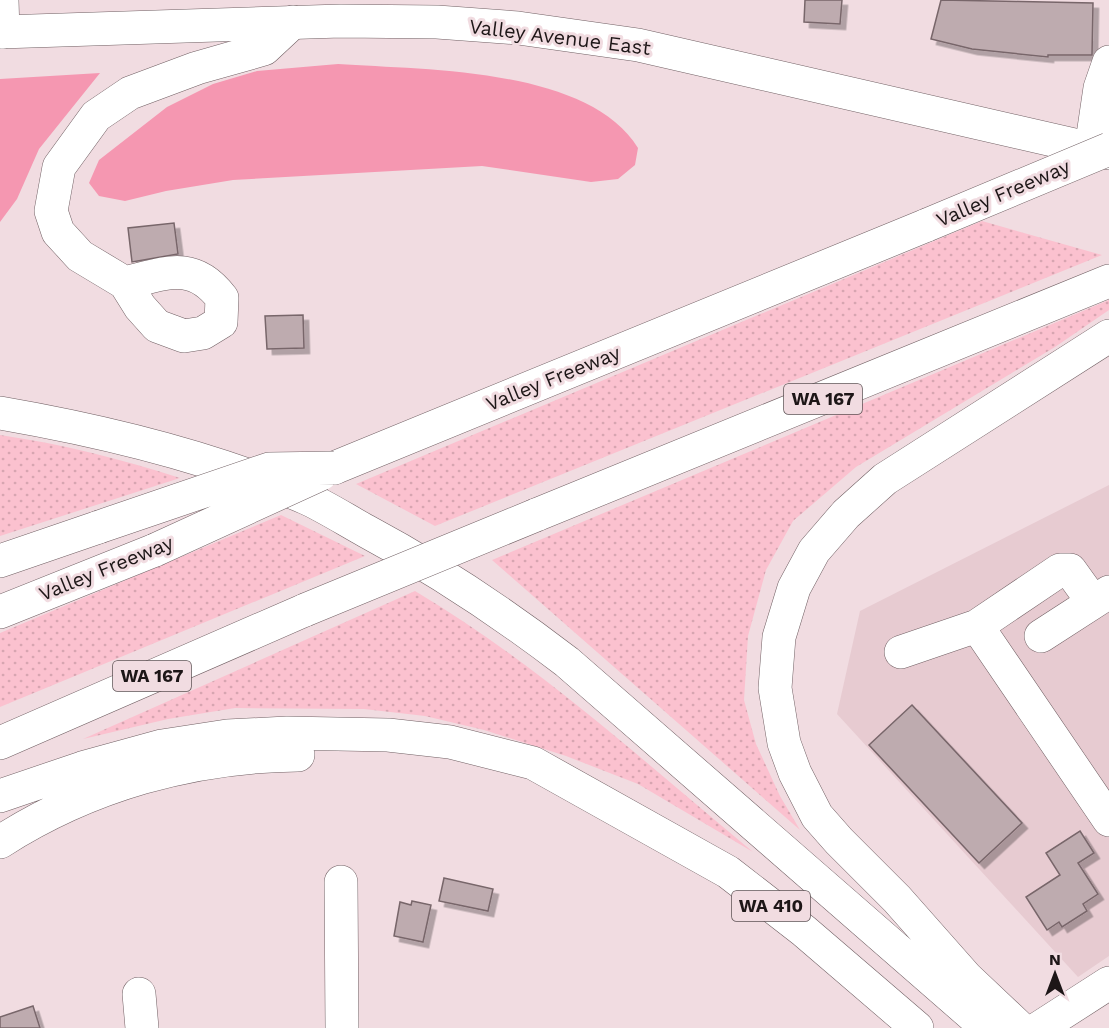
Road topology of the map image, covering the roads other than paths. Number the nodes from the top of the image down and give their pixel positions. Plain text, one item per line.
1 (2, 0) edge
2 (293, 22) junction
3 (2, 32) edge
4 (1109, 62) edge
5 (1103, 150) edge
6 (1109, 281) edge
7 (125, 283) dead end
8 (1109, 336) edge
9 (0, 413) edge
10 (334, 468) junction
11 (0, 561) edge
12 (1101, 597) edge
13 (0, 612) edge
14 (977, 626) junction
15 (1041, 636) dead end
16 (901, 652) dead end
17 (0, 742) edge
18 (0, 796) edge
19 (630, 816) junction
20 (1109, 820) edge
21 (0, 842) edge
22 (341, 882) dead end
23 (1109, 982) edge
24 (954, 984) junction
25 (139, 994) dead end
26 (908, 1021) edge
27 (142, 1028) edge
28 (342, 1028) edge
29 (987, 1028) edge
30 (1020, 1028) edge
31 (1039, 1028) edge

1 - 3 main road
2 - 3 main road, Valley Avenue East
2 - 5 main road, Valley Avenue East
2 - 7 main road
4 - 5 main road
5 - 10 main road, Valley Freeway, bridge
6 - 17 main road, WA 167, bridge
8 - 24 main road
9 - 24 main road
10 - 11 main road, bridge
10 - 13 main road, Valley Freeway, bridge
12 - 14 main road
12 - 15 main road
14 - 16 main road
14 - 20 main road
18 - 19 main road
19 - 21 main road
19 - 26 main road, WA 410
22 - 28 main road
23 - 31 main road
24 - 29 main road
24 - 30 main road
25 - 27 main road

